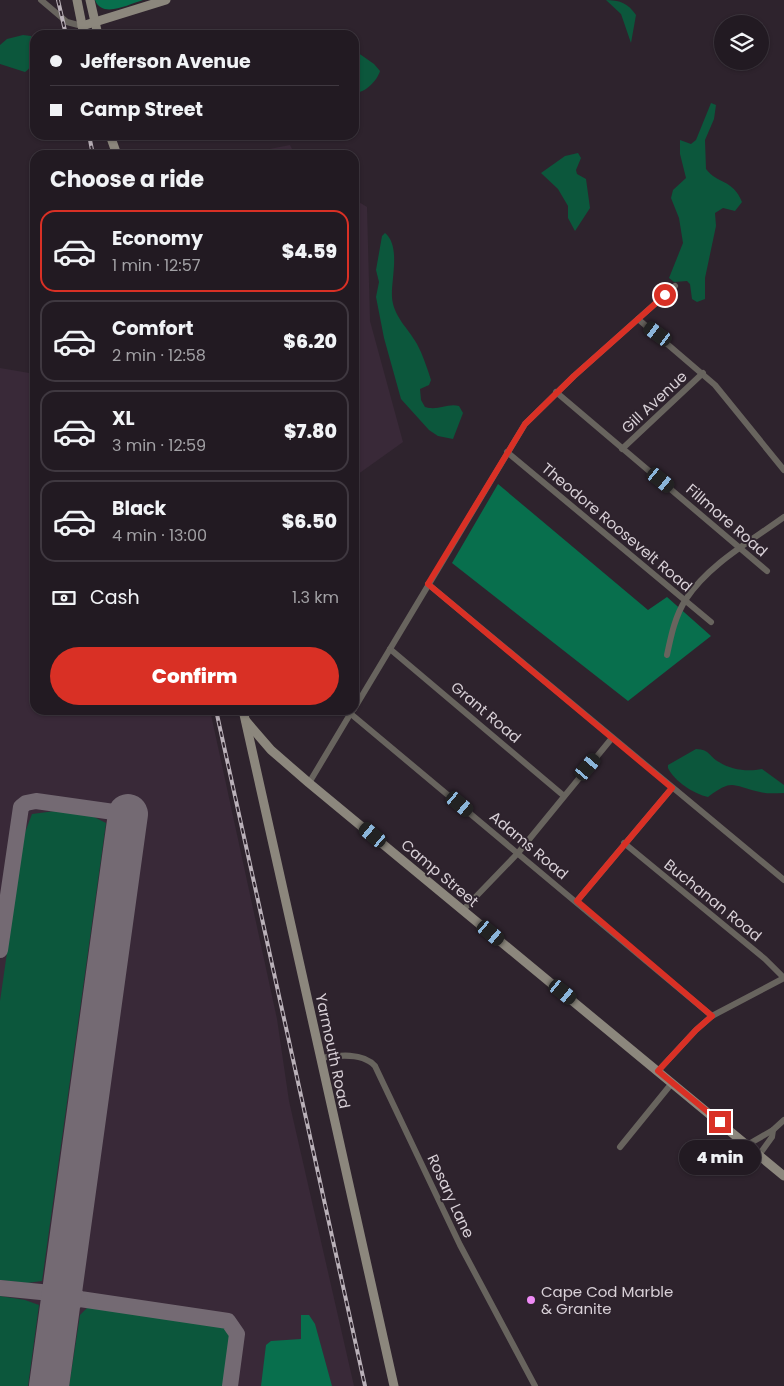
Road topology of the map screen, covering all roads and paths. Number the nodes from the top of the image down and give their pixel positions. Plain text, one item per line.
1 (41, 0) edge
2 (77, 0) edge
3 (90, 0) edge
4 (166, 0) edge
5 (95, 22) junction
6 (83, 30) edge
7 (97, 30) edge
8 (675, 286) dead end
9 (638, 319) junction
10 (703, 374) junction
11 (556, 392) junction
12 (622, 448) junction
13 (507, 452) junction
14 (784, 470) edge
15 (784, 517) edge
16 (740, 549) junction
17 (767, 571) dead end
18 (428, 584) junction
19 (686, 600) junction
20 (711, 622) dead end
21 (390, 649) junction
22 (667, 654) dead end
23 (359, 701) edge
24 (244, 715) edge
25 (351, 715) edge
26 (358, 715) edge
27 (246, 721) junction
28 (612, 738) junction
29 (271, 750) junction
30 (253, 754) junction
31 (309, 783) junction
32 (672, 788) junction
33 (564, 796) junction
34 (624, 843) junction
35 (518, 853) junction
36 (784, 880) edge
37 (577, 901) junction
38 (463, 910) junction
39 (784, 978) edge
40 (712, 1016) junction
41 (321, 1058) junction
42 (658, 1071) junction
43 (672, 1083) junction
44 (784, 1120) edge
45 (773, 1130) junction
46 (747, 1145) junction
47 (620, 1147) dead end
48 (759, 1155) junction
49 (784, 1176) edge
50 (394, 1386) edge
51 (535, 1386) edge

1 - 6 street
2 - 6 main road
3 - 5 main road
4 - 5 main road
5 - 6 main road
5 - 7 main road
8 - 9 street
9 - 10 street
9 - 11 street
10 - 12 street, Gill Avenue
10 - 14 street
11 - 12 street, Fillmore Road
11 - 13 street
12 - 16 street, Fillmore Road
13 - 18 street
13 - 19 street, Theodore Roosevelt Road
15 - 16 street
16 - 17 street, Fillmore Road
16 - 19 street
18 - 21 street
18 - 28 street
19 - 20 street, Theodore Roosevelt Road
19 - 22 street
21 - 23 street
21 - 33 street, Grant Road
24 - 27 main road, Yarmouth Road
25 - 31 street
26 - 35 street, Adams Road
27 - 29 main road, Camp Street
27 - 30 main road, Yarmouth Road
28 - 32 street
28 - 33 street
29 - 30 main road
29 - 31 main road, Camp Street
30 - 41 main road, Yarmouth Road
31 - 38 main road, Camp Street
32 - 34 street
32 - 36 street
33 - 35 street
34 - 37 street
34 - 39 street, Buchanan Road
35 - 37 street, Adams Road
35 - 38 street
37 - 40 street, Adams Road
38 - 42 main road, Camp Street
39 - 40 street
40 - 42 street
41 - 50 main road, Yarmouth Road
41 - 51 street, Rosary Lane
42 - 43 main road, Camp Street
43 - 46 main road, Camp Street
43 - 47 street
44 - 45 street
45 - 46 street
45 - 48 street
46 - 48 main road, Camp Street
48 - 49 main road, Camp Street

